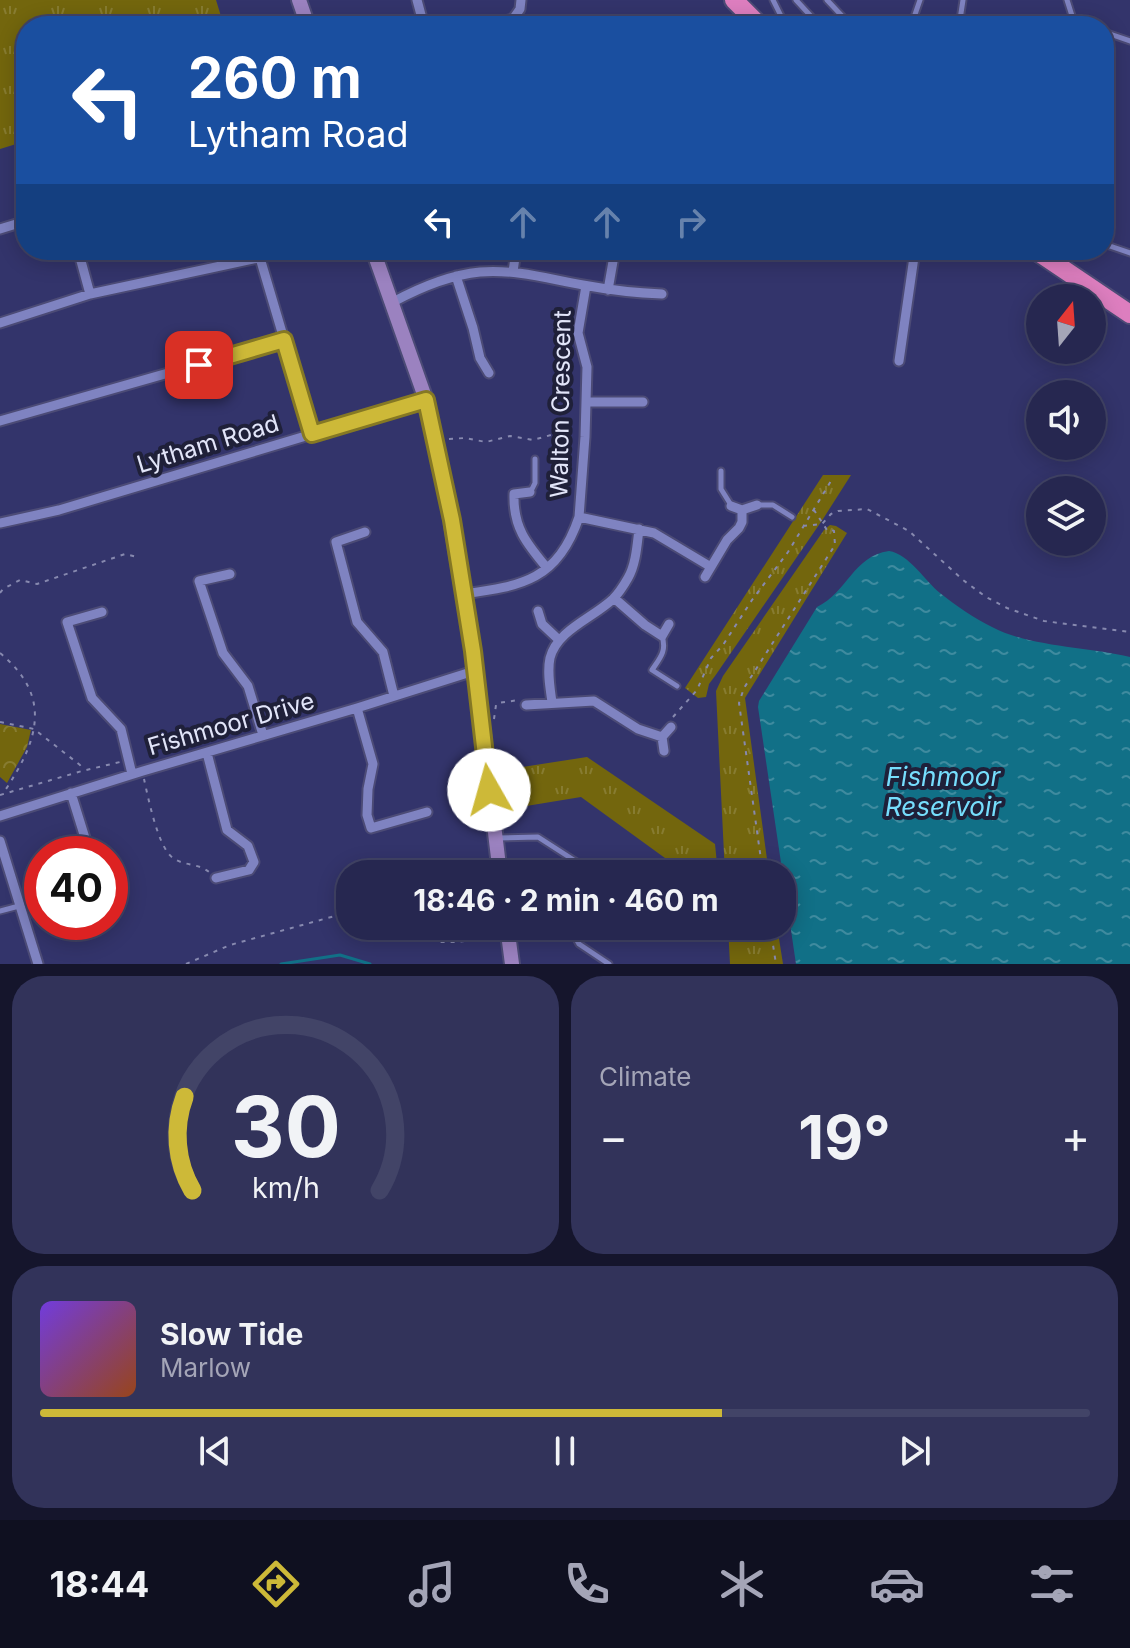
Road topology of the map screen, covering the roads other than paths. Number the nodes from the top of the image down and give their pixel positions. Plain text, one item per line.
1 (734, 0) edge
2 (796, 0) edge
3 (827, 0) edge
4 (750, 16) edge
5 (811, 16) edge
6 (842, 16) edge
7 (81, 260) edge
8 (251, 260) edge
9 (261, 260) edge
10 (377, 260) edge
11 (515, 260) edge
12 (613, 260) edge
13 (914, 260) edge
14 (1050, 260) edge
15 (513, 272) junction
16 (456, 276) junction
17 (586, 286) junction
18 (608, 290) junction
19 (90, 294) junction
20 (662, 294) dead end
21 (393, 302) junction
22 (1130, 314) edge
23 (0, 323) edge
24 (284, 340) junction
25 (899, 361) dead end
26 (489, 373) dead end
27 (426, 400) junction
28 (586, 402) junction
29 (643, 402) dead end
30 (0, 421) edge
31 (312, 434) junction
32 (535, 459) dead end
33 (721, 471) dead end
34 (530, 492) joint
35 (757, 505) joint
36 (731, 506) joint
37 (742, 510) junction
38 (579, 517) junction
39 (792, 517) dead end
40 (0, 523) edge
41 (639, 529) junction
42 (365, 532) dead end
43 (711, 567) junction
44 (547, 568) junction
45 (230, 574) dead end
46 (705, 577) dead end
47 (464, 594) junction
48 (614, 598) junction
49 (538, 611) dead end
50 (102, 612) dead end
51 (669, 624) dead end
52 (662, 636) junction
53 (559, 640) junction
54 (474, 671) junction
55 (677, 686) dead end
56 (394, 696) junction
57 (552, 702) junction
58 (526, 705) road end
59 (357, 708) junction
60 (671, 727) road end
61 (263, 735) junction
62 (662, 737) junction
63 (664, 751) dead end
64 (207, 753) junction
65 (132, 774) junction
66 (71, 793) junction
67 (427, 812) dead end
68 (0, 816) edge
69 (84, 836) edge
70 (495, 838) junction
71 (0, 841) edge
72 (498, 860) edge
73 (574, 860) edge
74 (216, 878) road end
75 (20, 906) junction
76 (0, 911) edge
77 (508, 940) edge
78 (577, 940) edge
79 (38, 964) edge
80 (512, 964) edge
81 (609, 964) edge

1 - 4 highway
2 - 5 lane
3 - 6 lane
7 - 19 street
8 - 19 street
9 - 24 street
10 - 21 street
11 - 15 street
12 - 18 street
13 - 25 street
14 - 22 highway
15 - 16 street
15 - 17 street
16 - 21 street
16 - 26 street
17 - 18 street
17 - 28 street, Walton Crescent
18 - 20 street
19 - 23 street
21 - 27 street
24 - 30 street
24 - 31 street
27 - 31 street, Lytham Road
27 - 47 street
28 - 29 street
28 - 38 street, Walton Crescent
31 - 40 street, Lytham Road
32 - 34 lane
33 - 36 lane
34 - 44 street
35 - 37 street
35 - 39 lane
36 - 37 street
37 - 43 street
38 - 41 street
38 - 44 street, Walton Crescent
41 - 43 street
41 - 48 street
42 - 56 street
43 - 46 street
44 - 47 street, Walton Crescent
45 - 61 street
47 - 54 street
48 - 52 street
48 - 53 street
49 - 53 street
50 - 65 street
51 - 52 street
52 - 55 lane
53 - 57 street
54 - 56 street, Fishmoor Drive
54 - 70 street
56 - 59 street, Fishmoor Drive
57 - 58 street
57 - 62 street
59 - 61 street, Fishmoor Drive
59 - 67 street
60 - 62 street
61 - 64 street, Fishmoor Drive
62 - 63 street
64 - 65 street, Fishmoor Drive
64 - 74 street
65 - 66 street, Fishmoor Drive
66 - 68 street, Fishmoor Drive
66 - 69 street
70 - 72 street
70 - 73 lane
71 - 75 street
75 - 76 lane
75 - 79 street
77 - 80 street
78 - 81 lane

